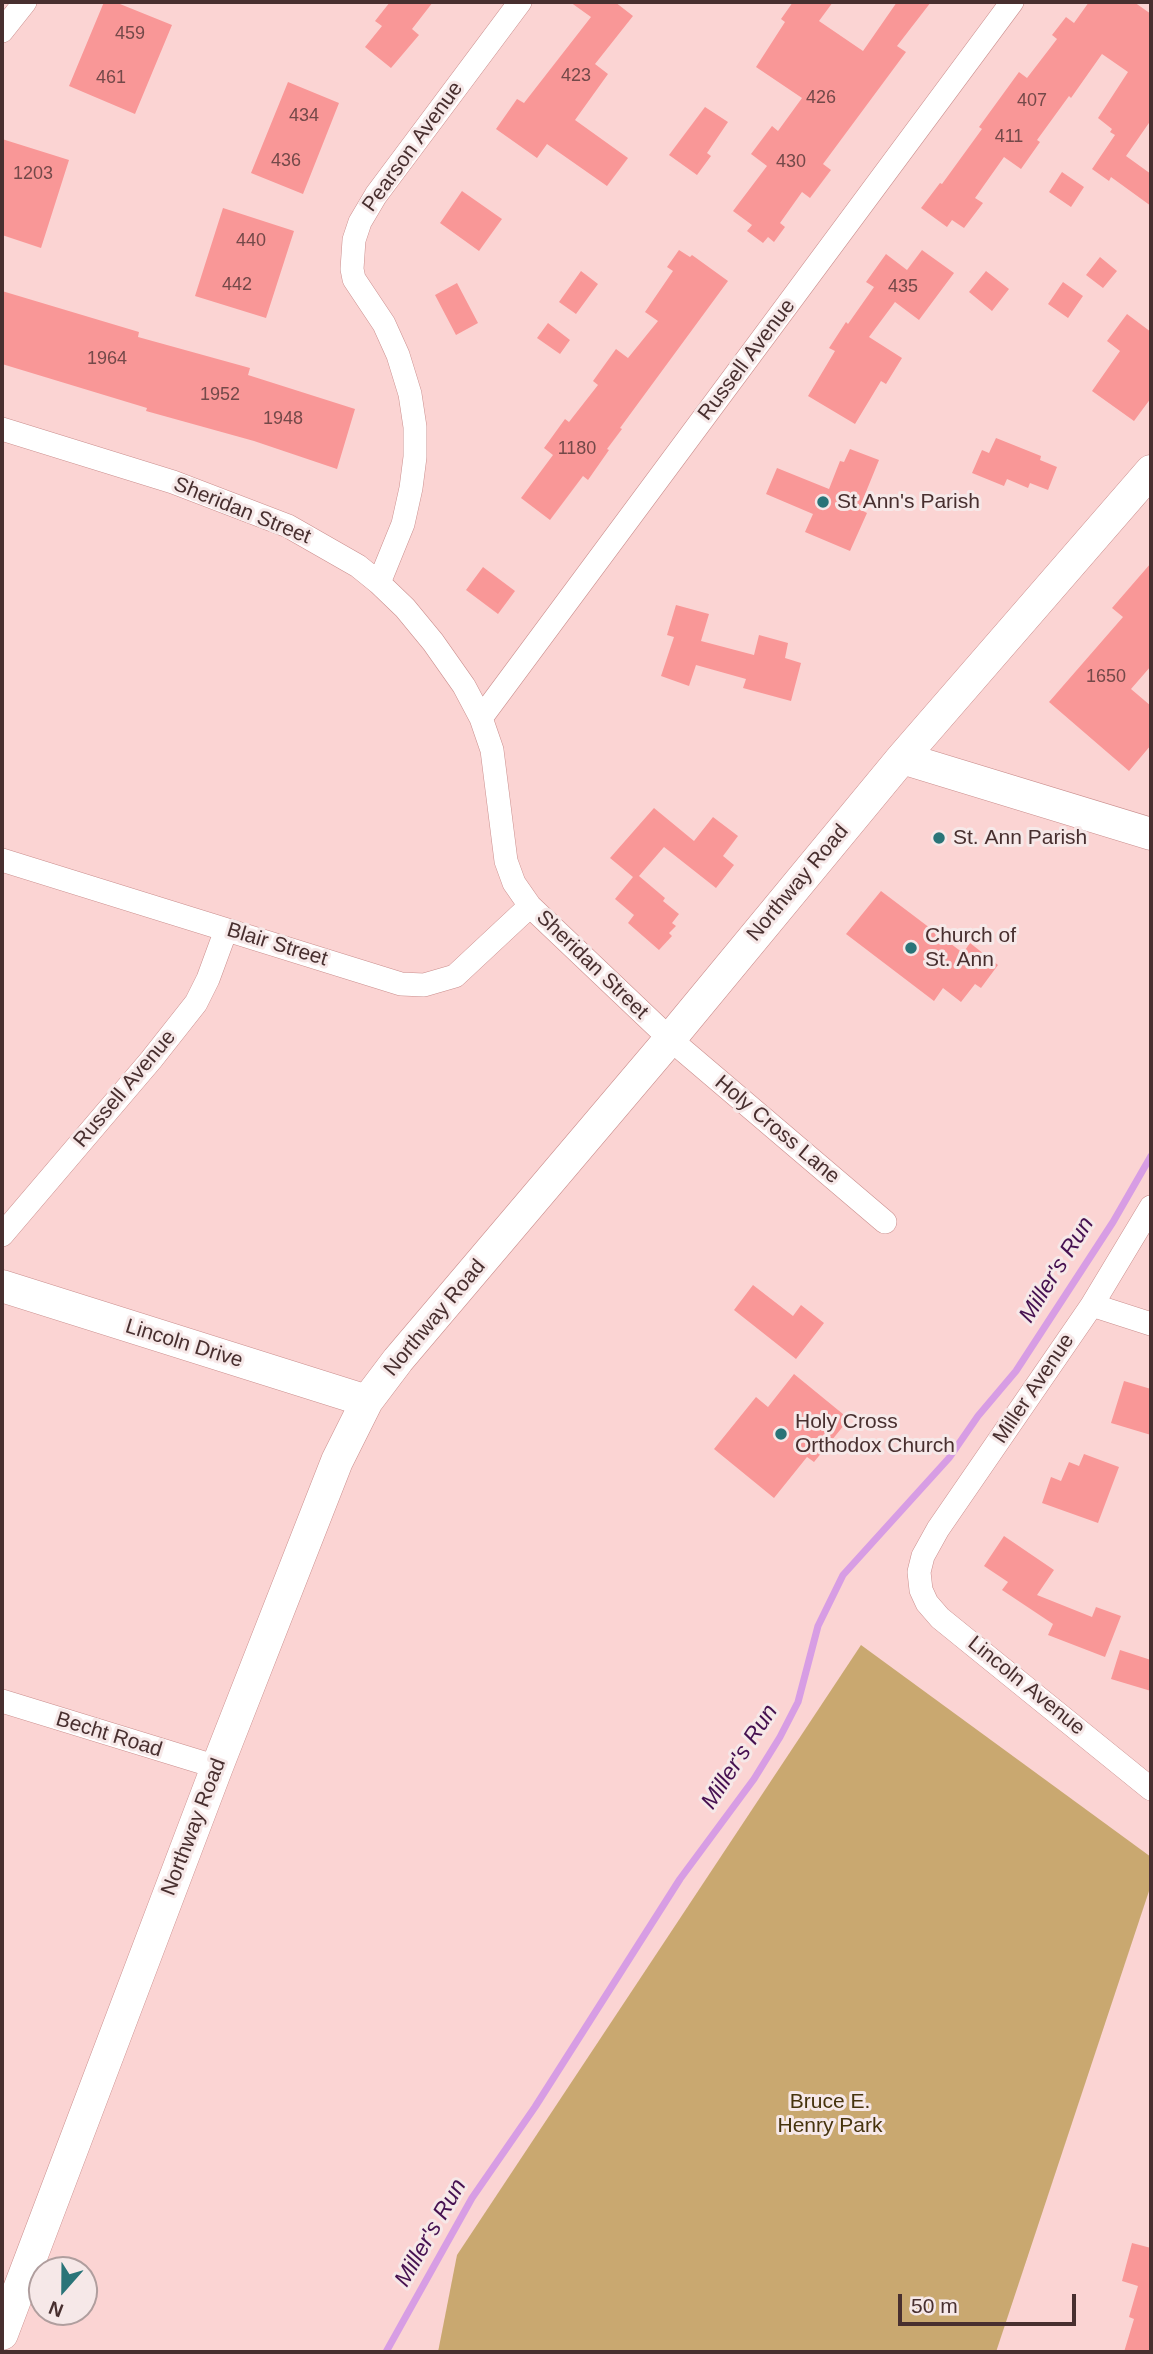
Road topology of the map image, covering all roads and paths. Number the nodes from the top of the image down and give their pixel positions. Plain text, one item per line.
1 (25, 2) edge
2 (520, 2) edge
3 (1012, 2) edge
4 (2, 31) edge
5 (2, 429) edge
6 (1151, 471) edge
7 (379, 583) junction
8 (481, 718) junction
9 (902, 758) junction
10 (1151, 834) edge
11 (2, 860) edge
12 (530, 906) junction
13 (226, 930) junction
14 (670, 1039) junction
15 (1151, 1207) edge
16 (885, 1222) dead end
17 (2, 1235) edge
18 (2, 1286) edge
19 (1092, 1305) junction
20 (1151, 1324) edge
21 (367, 1401) junction
22 (919, 1572) joint
23 (2, 1701) edge
24 (217, 1767) junction
25 (1151, 1789) edge
26 (2, 2334) edge

1 - 4 street
2 - 7 street, Pearson Avenue
3 - 8 street, Russell Avenue
5 - 7 street, Sheridan Street
6 - 9 street, Northway Road
7 - 8 street, Sheridan Street
8 - 12 street, Sheridan Street
9 - 10 street
9 - 14 street, Northway Road
11 - 13 street, Blair Street
12 - 13 street, Blair Street
12 - 14 street, Sheridan Street
13 - 17 street, Russell Avenue
14 - 16 street, Holy Cross Lane
14 - 21 street, Northway Road
15 - 19 street, Miller Avenue
18 - 21 street, Lincoln Drive
19 - 20 street
19 - 22 street, Miller Avenue
21 - 24 street, Northway Road
22 - 25 street, Lincoln Avenue
23 - 24 street, Becht Road
24 - 26 street, Northway Road

